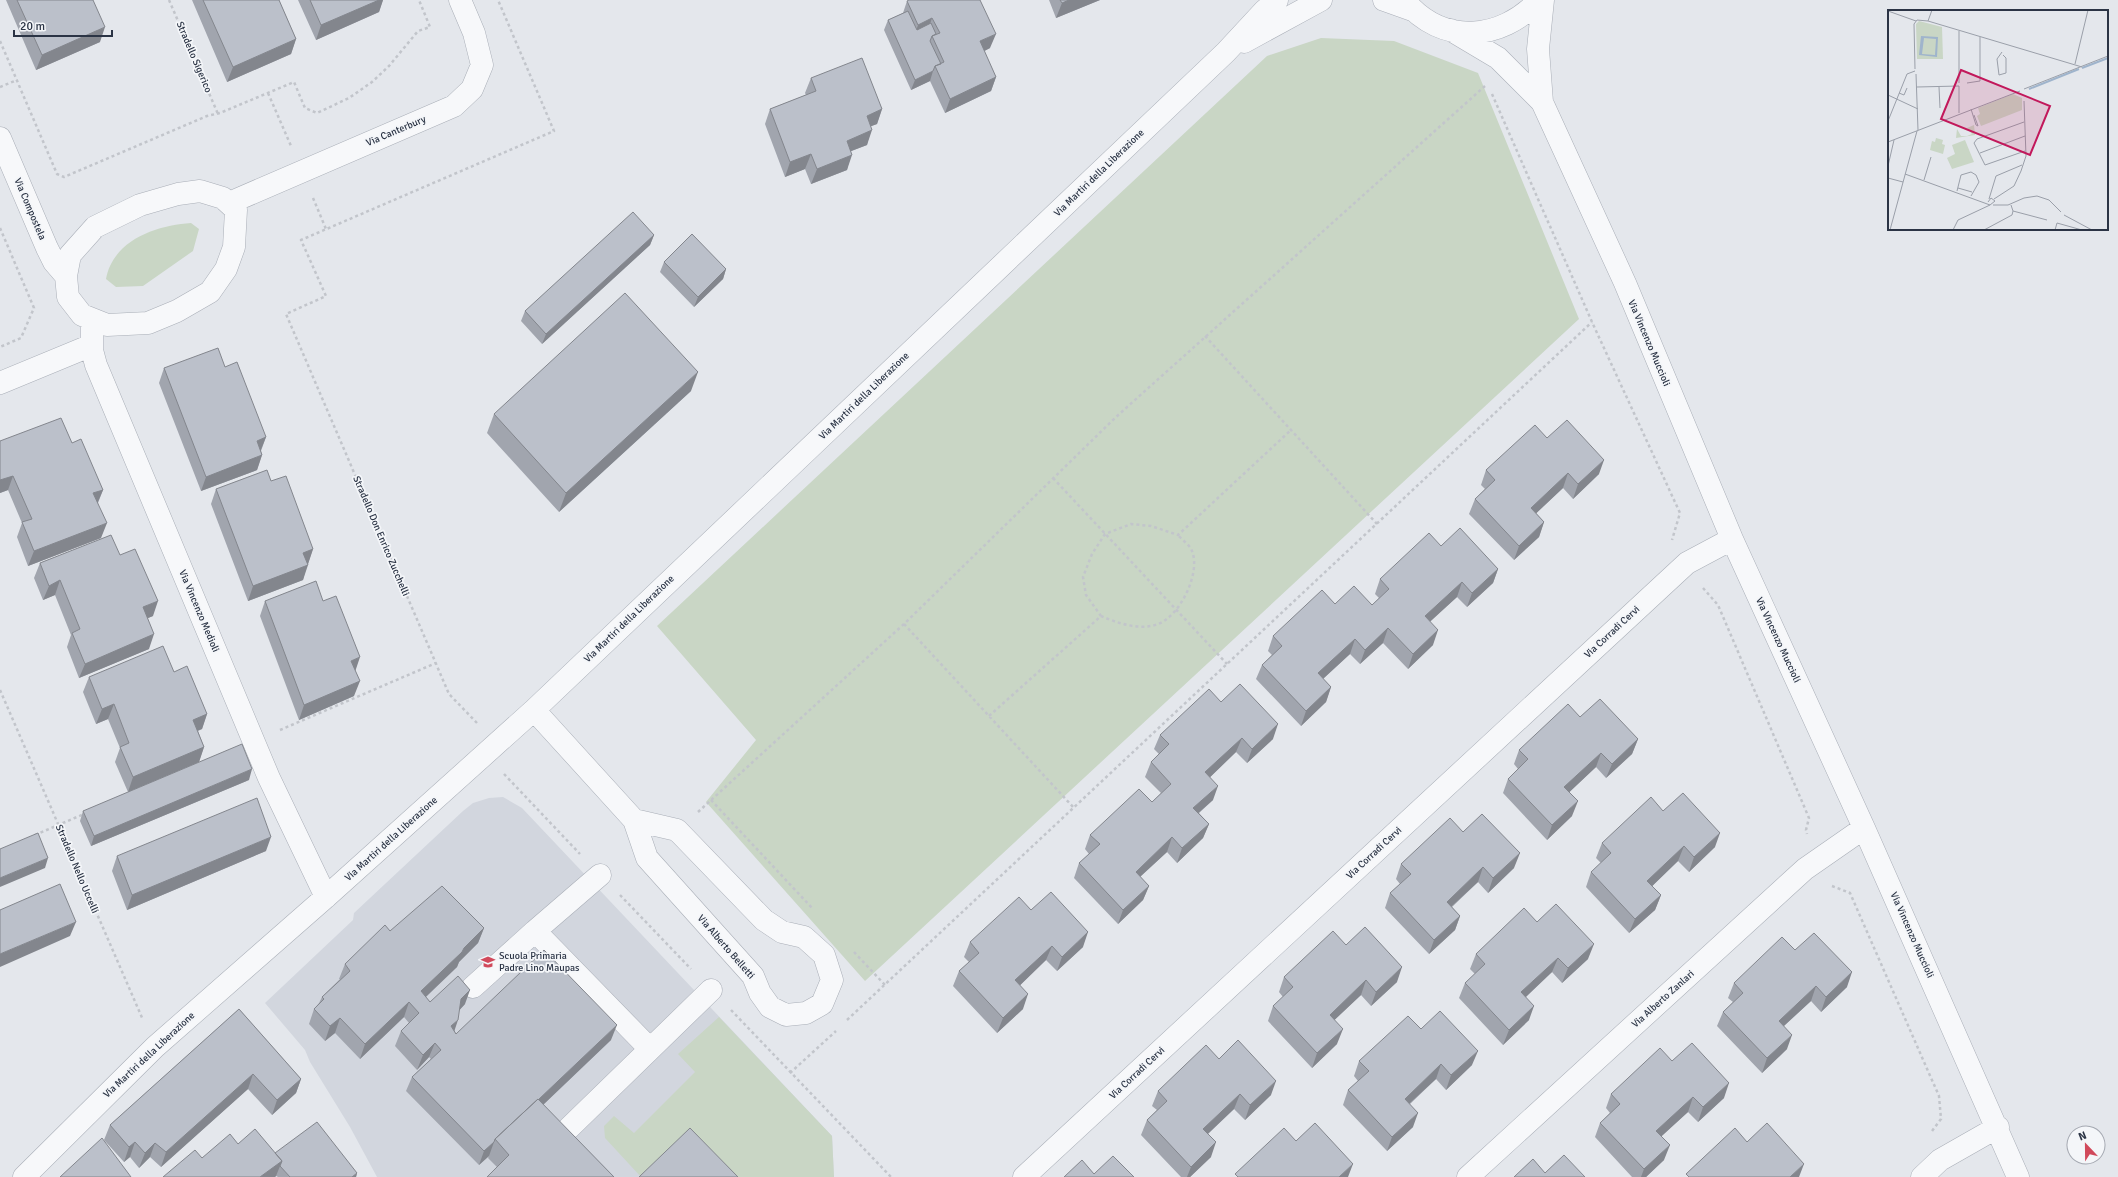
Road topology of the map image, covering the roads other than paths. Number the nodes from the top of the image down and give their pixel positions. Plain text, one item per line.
1 (460, 0) edge
2 (1278, 0) edge
3 (1321, 0) edge
4 (1384, 0) edge
5 (1539, 0) edge
6 (1543, 0) edge
7 (1408, 5) edge
8 (1451, 30) junction
9 (1226, 52) junction
10 (1542, 102) junction
11 (0, 138) edge
12 (229, 203) junction
13 (66, 276) junction
14 (92, 319) junction
15 (92, 345) junction
16 (0, 383) edge
17 (1732, 539) junction
18 (534, 710) junction
19 (634, 820) junction
20 (1864, 828) junction
21 (600, 875) road end
22 (326, 897) junction
23 (535, 931) junction
24 (473, 987) dead end
25 (711, 990) road end
26 (650, 1049) junction
27 (1998, 1127) junction
28 (569, 1128) edge
29 (24, 1177) edge
30 (1024, 1177) edge
31 (1468, 1177) edge
32 (1922, 1177) edge
33 (2018, 1177) edge

1 - 12 street, Via Canterbury
2 - 9 street, Via Martiri della Liberazione
3 - 9 street, Via Martiri della Liberazione
4 - 7 street
5 - 8 street
6 - 10 street
7 - 8 street
8 - 10 street
9 - 18 street, Via Martiri della Liberazione
10 - 17 street, Via Vincenzo Muccioli
11 - 13 street, Via Compostela
12 - 13 street
12 - 14 street
13 - 14 street
14 - 15 street, Via Vincenzo Medioli
15 - 16 street
15 - 22 street, Via Vincenzo Medioli
17 - 20 street, Via Vincenzo Muccioli
17 - 30 street, Via Corradi Cervi
18 - 19 street, Via Alberto Belletti
18 - 22 street, Via Martiri della Liberazione
19 - 19 street, Via Alberto Belletti
20 - 27 street, Via Vincenzo Muccioli
20 - 31 street, Via Alberto Zanlari
21 - 23 street
22 - 29 street, Via Martiri della Liberazione
23 - 24 street
23 - 26 street
25 - 26 street
26 - 28 street
27 - 32 street
27 - 33 street, Via Vincenzo Muccioli

